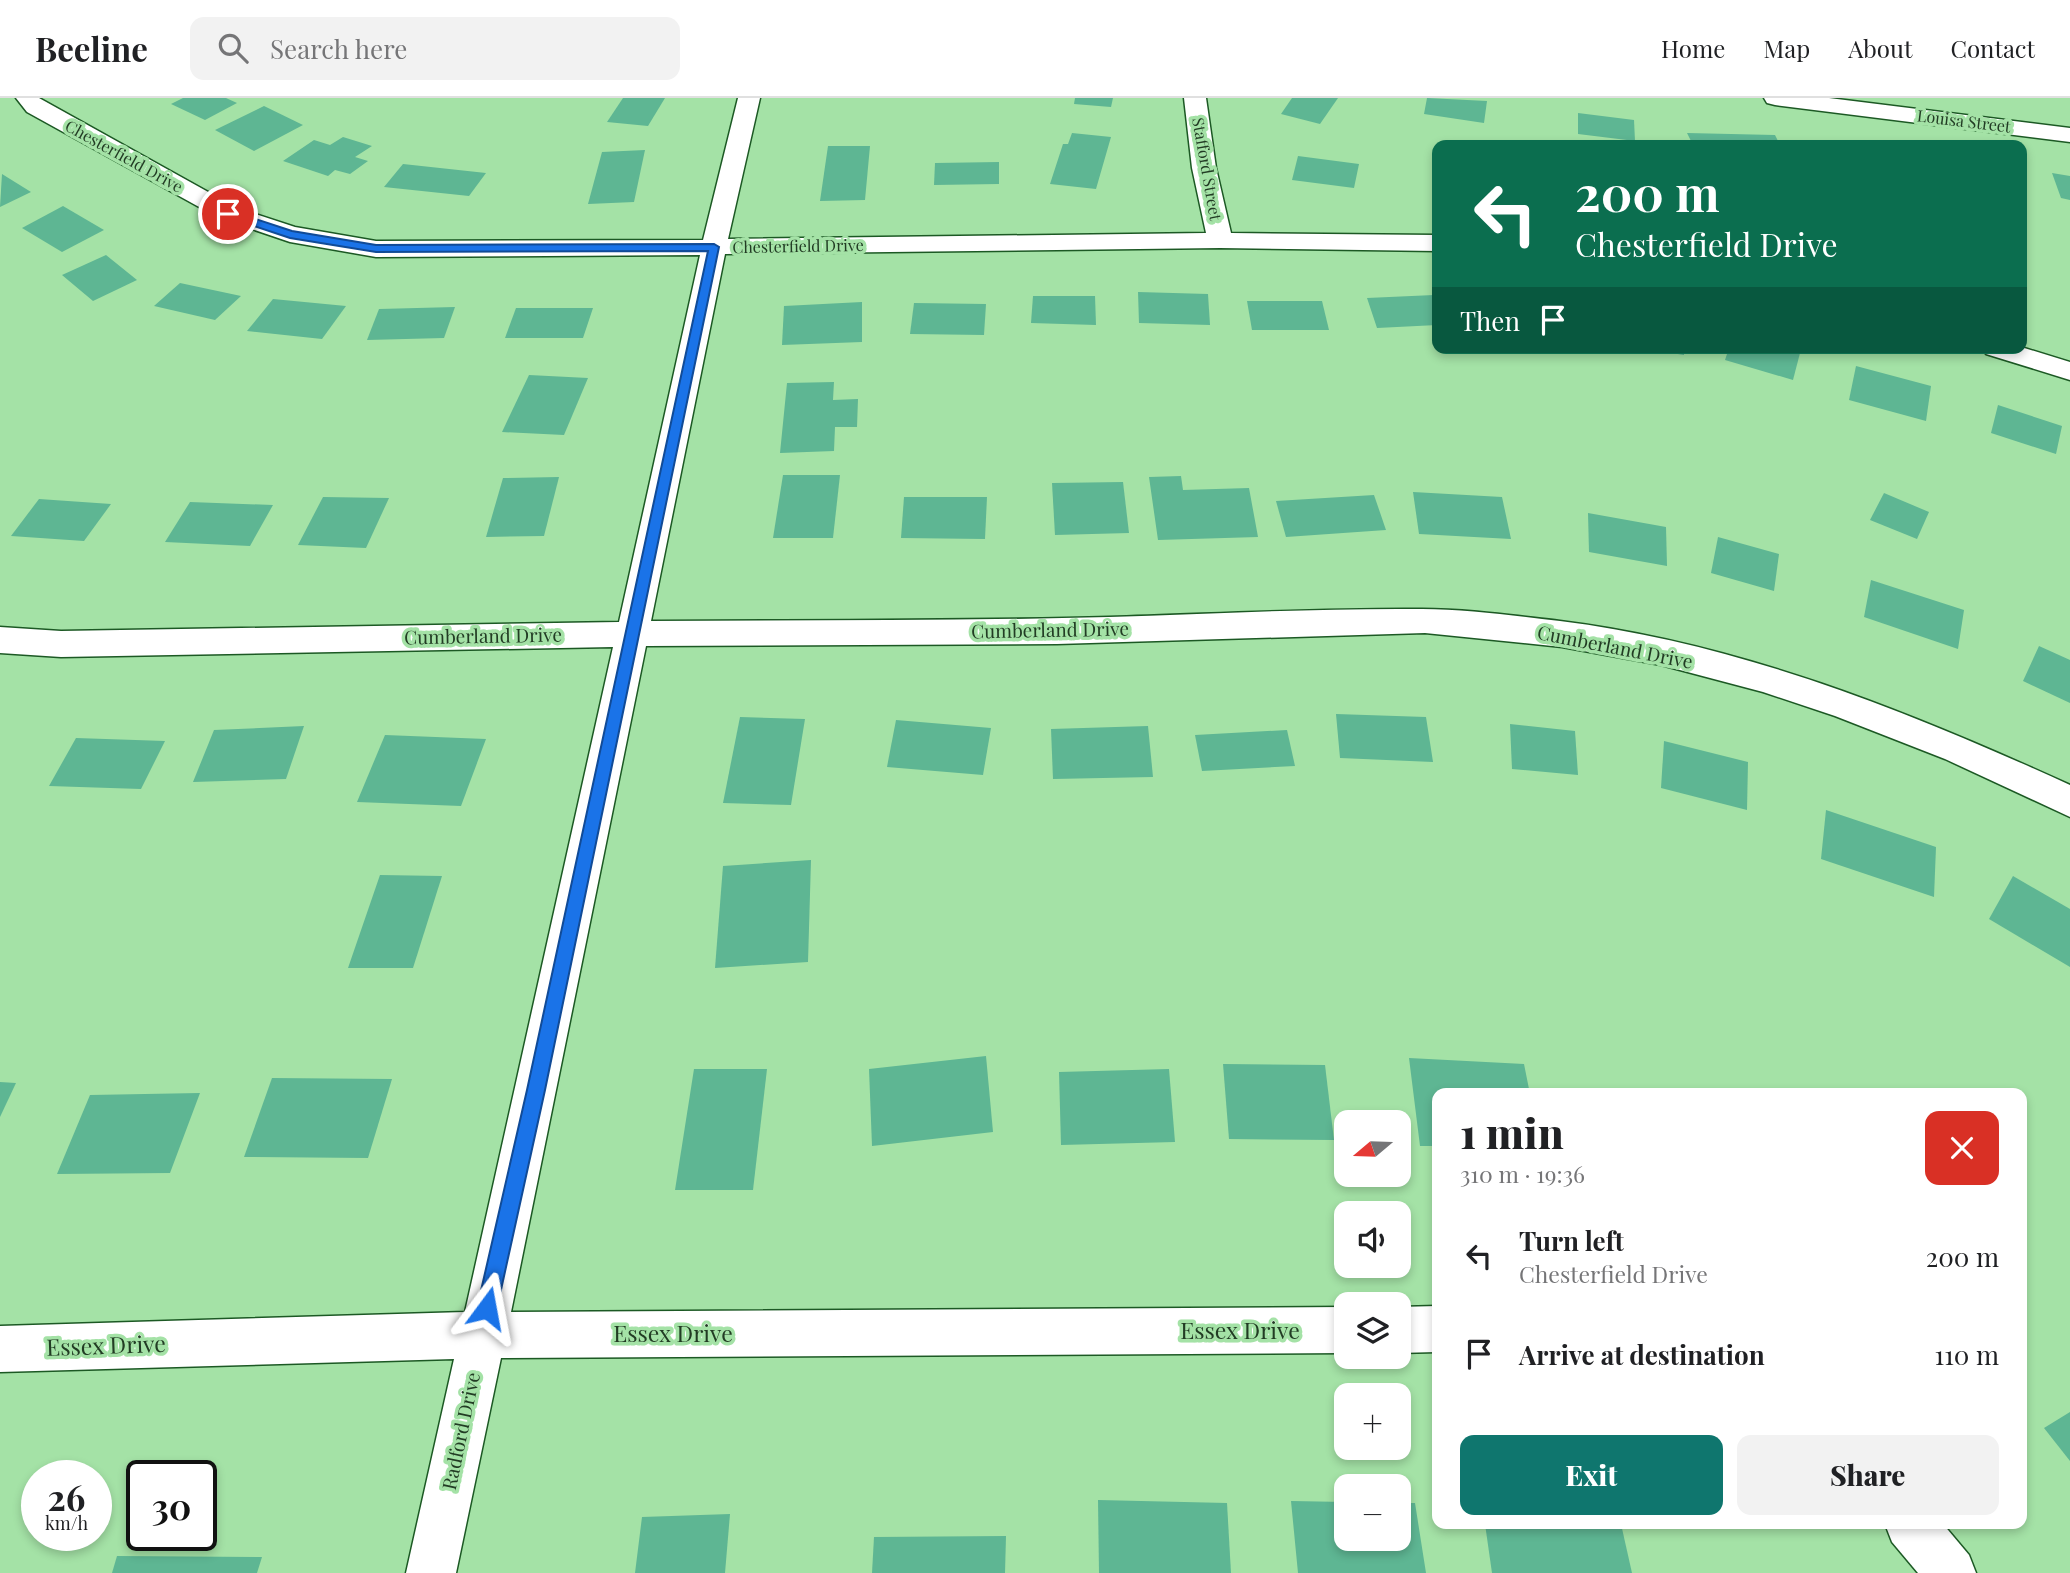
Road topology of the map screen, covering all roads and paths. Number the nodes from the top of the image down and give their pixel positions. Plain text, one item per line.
1 (27, 98) edge
2 (749, 98) edge
3 (1195, 98) edge
4 (1775, 98) edge
5 (2070, 135) edge
6 (1220, 240) junction
7 (1432, 243) edge
8 (714, 247) junction
9 (2015, 354) edge
10 (2070, 371) edge
11 (632, 634) junction
12 (0, 640) edge
13 (2070, 802) edge
14 (1411, 1329) edge
15 (1432, 1329) edge
16 (1334, 1330) edge
17 (481, 1335) junction
18 (0, 1349) edge
19 (1914, 1529) edge
20 (431, 1573) edge
21 (1951, 1573) edge

1 - 8 street, Chesterfield Drive
2 - 8 street, Radford Drive
3 - 6 street, Stafford Street
4 - 5 street, Louisa Street
6 - 7 street, Chesterfield Drive
6 - 8 street, Chesterfield Drive
8 - 11 street, Radford Drive
9 - 10 street
11 - 12 street, Cumberland Drive
11 - 13 street, Cumberland Drive
11 - 17 street, Radford Drive
14 - 15 street
16 - 17 street, Essex Drive
17 - 18 street, Essex Drive
17 - 20 street, Radford Drive
19 - 21 street

